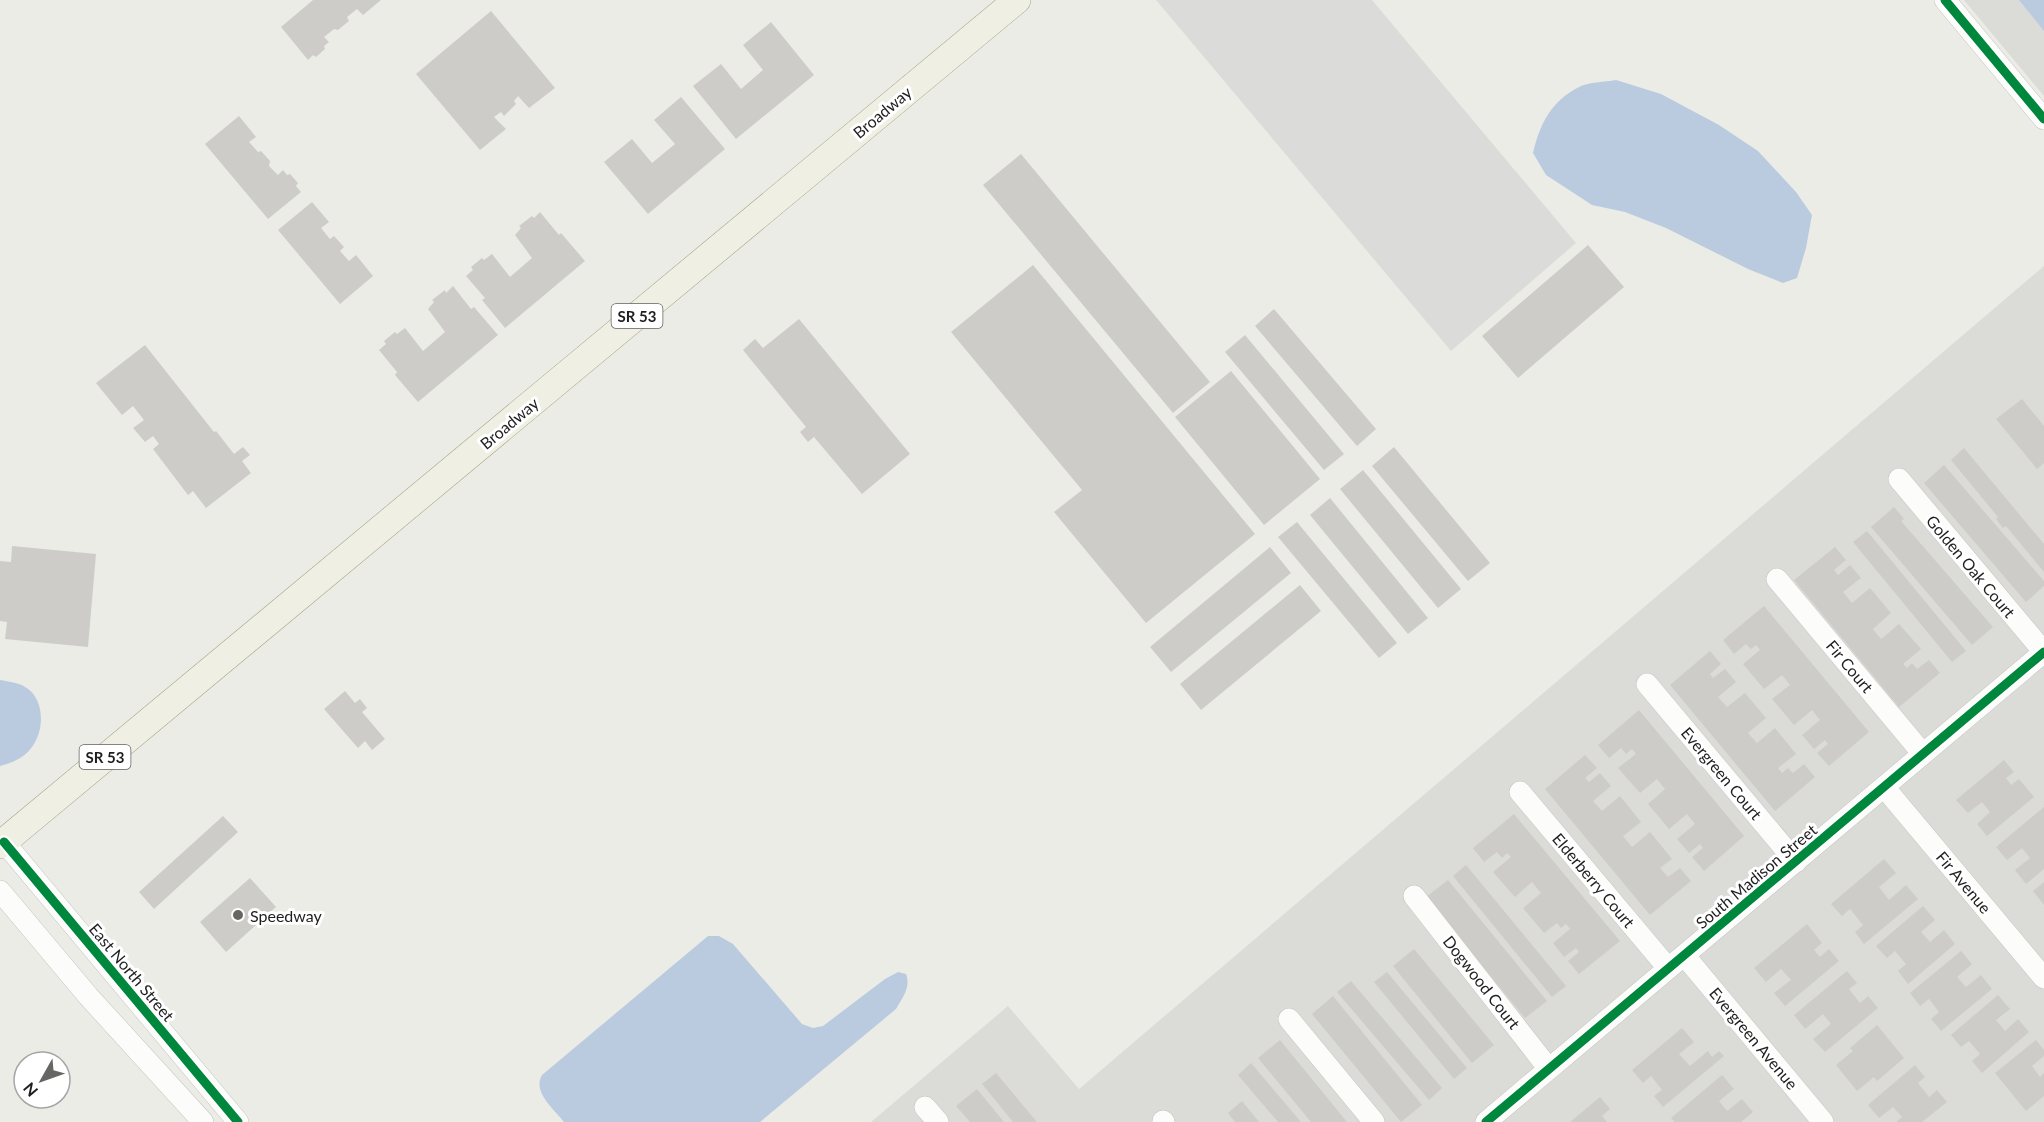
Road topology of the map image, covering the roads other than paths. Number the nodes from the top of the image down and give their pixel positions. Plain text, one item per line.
1 (1017, 0) edge
2 (1945, 0) edge
3 (2044, 119) edge
4 (1899, 479) dead end
5 (1777, 579) dead end
6 (2044, 652) edge
7 (1647, 684) dead end
8 (1923, 754) junction
9 (1884, 787) junction
10 (1520, 792) dead end
11 (1, 841) edge
12 (1796, 862) junction
13 (0, 891) edge
14 (1414, 896) dead end
15 (1676, 962) junction
16 (2044, 978) edge
17 (1289, 1019) dead end
18 (1550, 1069) junction
19 (203, 1122) edge
20 (238, 1122) edge
21 (1374, 1122) edge
22 (1486, 1122) edge
23 (1823, 1122) edge

1 - 11 main road, Broadway / SR 53
2 - 3 street
4 - 6 street, Golden Oak Court
5 - 8 street, Fir Court
6 - 8 street, South Madison Street
7 - 12 street, Evergreen Court
8 - 9 street, South Madison Street
9 - 12 street, South Madison Street
9 - 16 street, Fir Avenue
10 - 15 street, Elderberry Court
11 - 20 street, East North Street
12 - 15 street, South Madison Street
13 - 19 street
14 - 18 street, Dogwood Court
15 - 18 street, South Madison Street
15 - 23 street, Evergreen Avenue
17 - 21 street
18 - 22 street, South Madison Street

